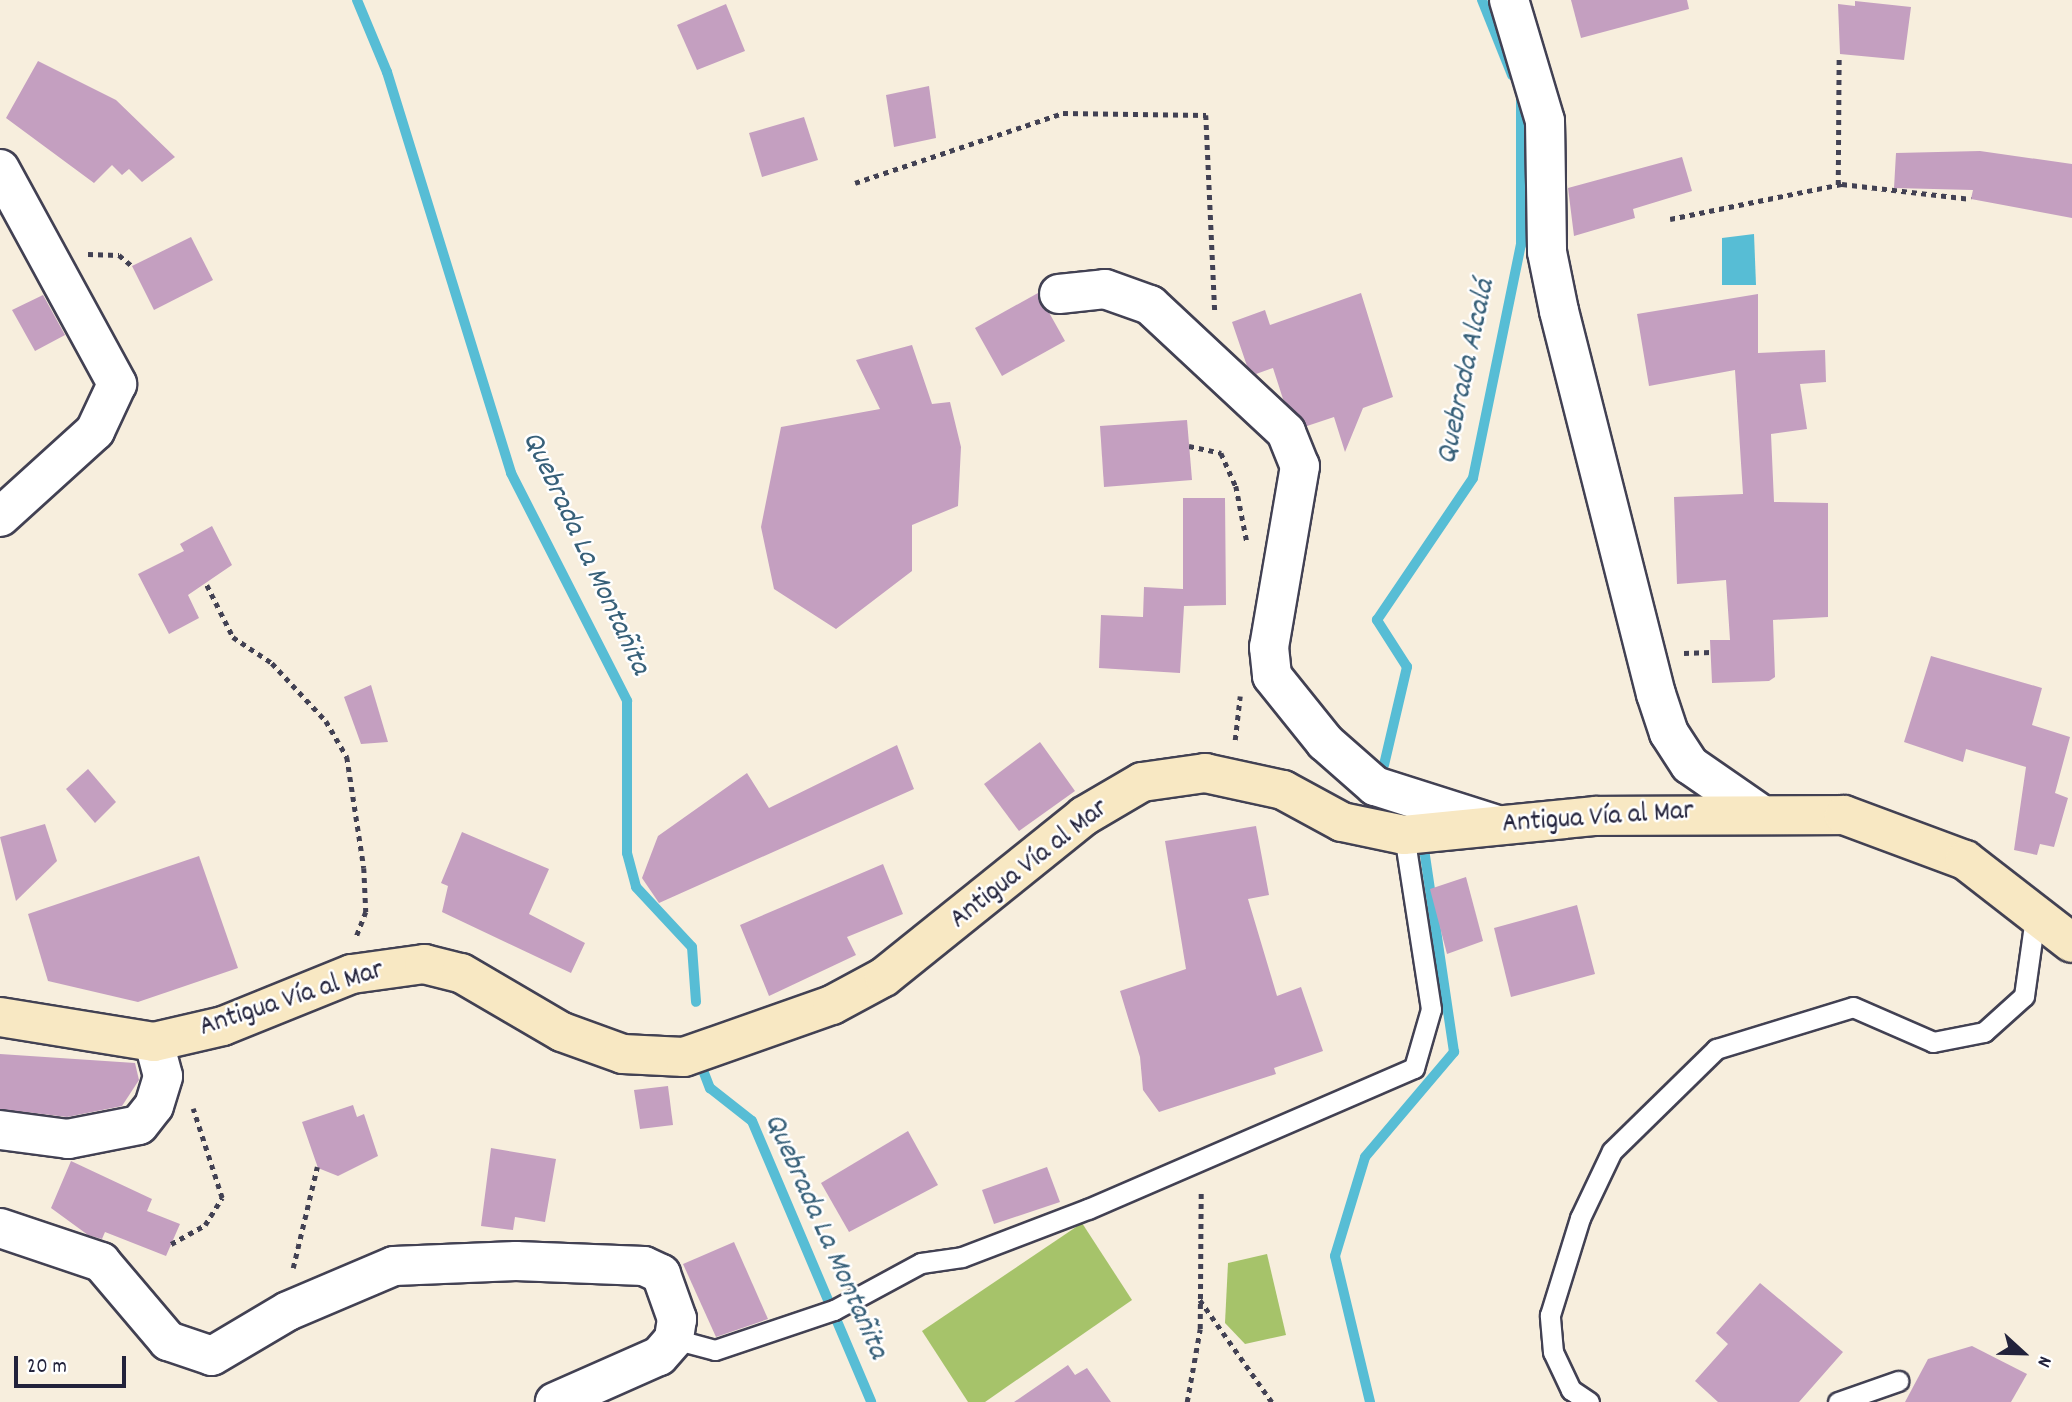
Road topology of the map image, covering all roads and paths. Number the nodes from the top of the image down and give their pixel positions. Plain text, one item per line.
1 (1508, 0) edge
2 (1839, 55) dead end
3 (0, 169) edge
4 (855, 183) dead end
5 (1838, 185) junction
6 (1971, 199) dead end
7 (1670, 219) dead end
8 (1059, 294) dead end
9 (1216, 362) junction
10 (0, 517) edge
11 (207, 585) dead end
12 (1758, 812) junction
13 (1497, 825) junction
14 (1404, 835) junction
15 (2036, 910) junction
16 (2072, 943) edge
17 (342, 978) junction
18 (0, 1017) edge
19 (159, 1059) junction
20 (0, 1130) edge
21 (1201, 1164) junction
22 (317, 1167) dead end
23 (0, 1228) edge
24 (171, 1244) dead end
25 (1200, 1300) junction
26 (288, 1311) junction
27 (674, 1339) junction
28 (1898, 1381) dead end
29 (555, 1402) edge
30 (1187, 1402) edge
31 (1272, 1402) edge
32 (1589, 1402) edge
33 (1838, 1402) edge

1 - 12 street
2 - 5 path
3 - 10 street
4 - 9 path
5 - 6 path
5 - 7 path
8 - 9 street
9 - 13 street
11 - 17 path
12 - 13 main road, Antigua Vía al Mar
12 - 15 main road, Antigua Vía al Mar
13 - 14 main road, Antigua Vía al Mar
14 - 17 main road, Antigua Vía al Mar
14 - 21 lane
15 - 16 main road, Antigua Vía al Mar
15 - 32 lane
17 - 19 main road, Antigua Vía al Mar
18 - 19 main road, Antigua Vía al Mar
19 - 20 street
19 - 24 path
21 - 25 path
21 - 27 lane
22 - 26 path
23 - 26 street
25 - 30 path
25 - 31 path
26 - 27 street
27 - 29 street
28 - 33 lane

